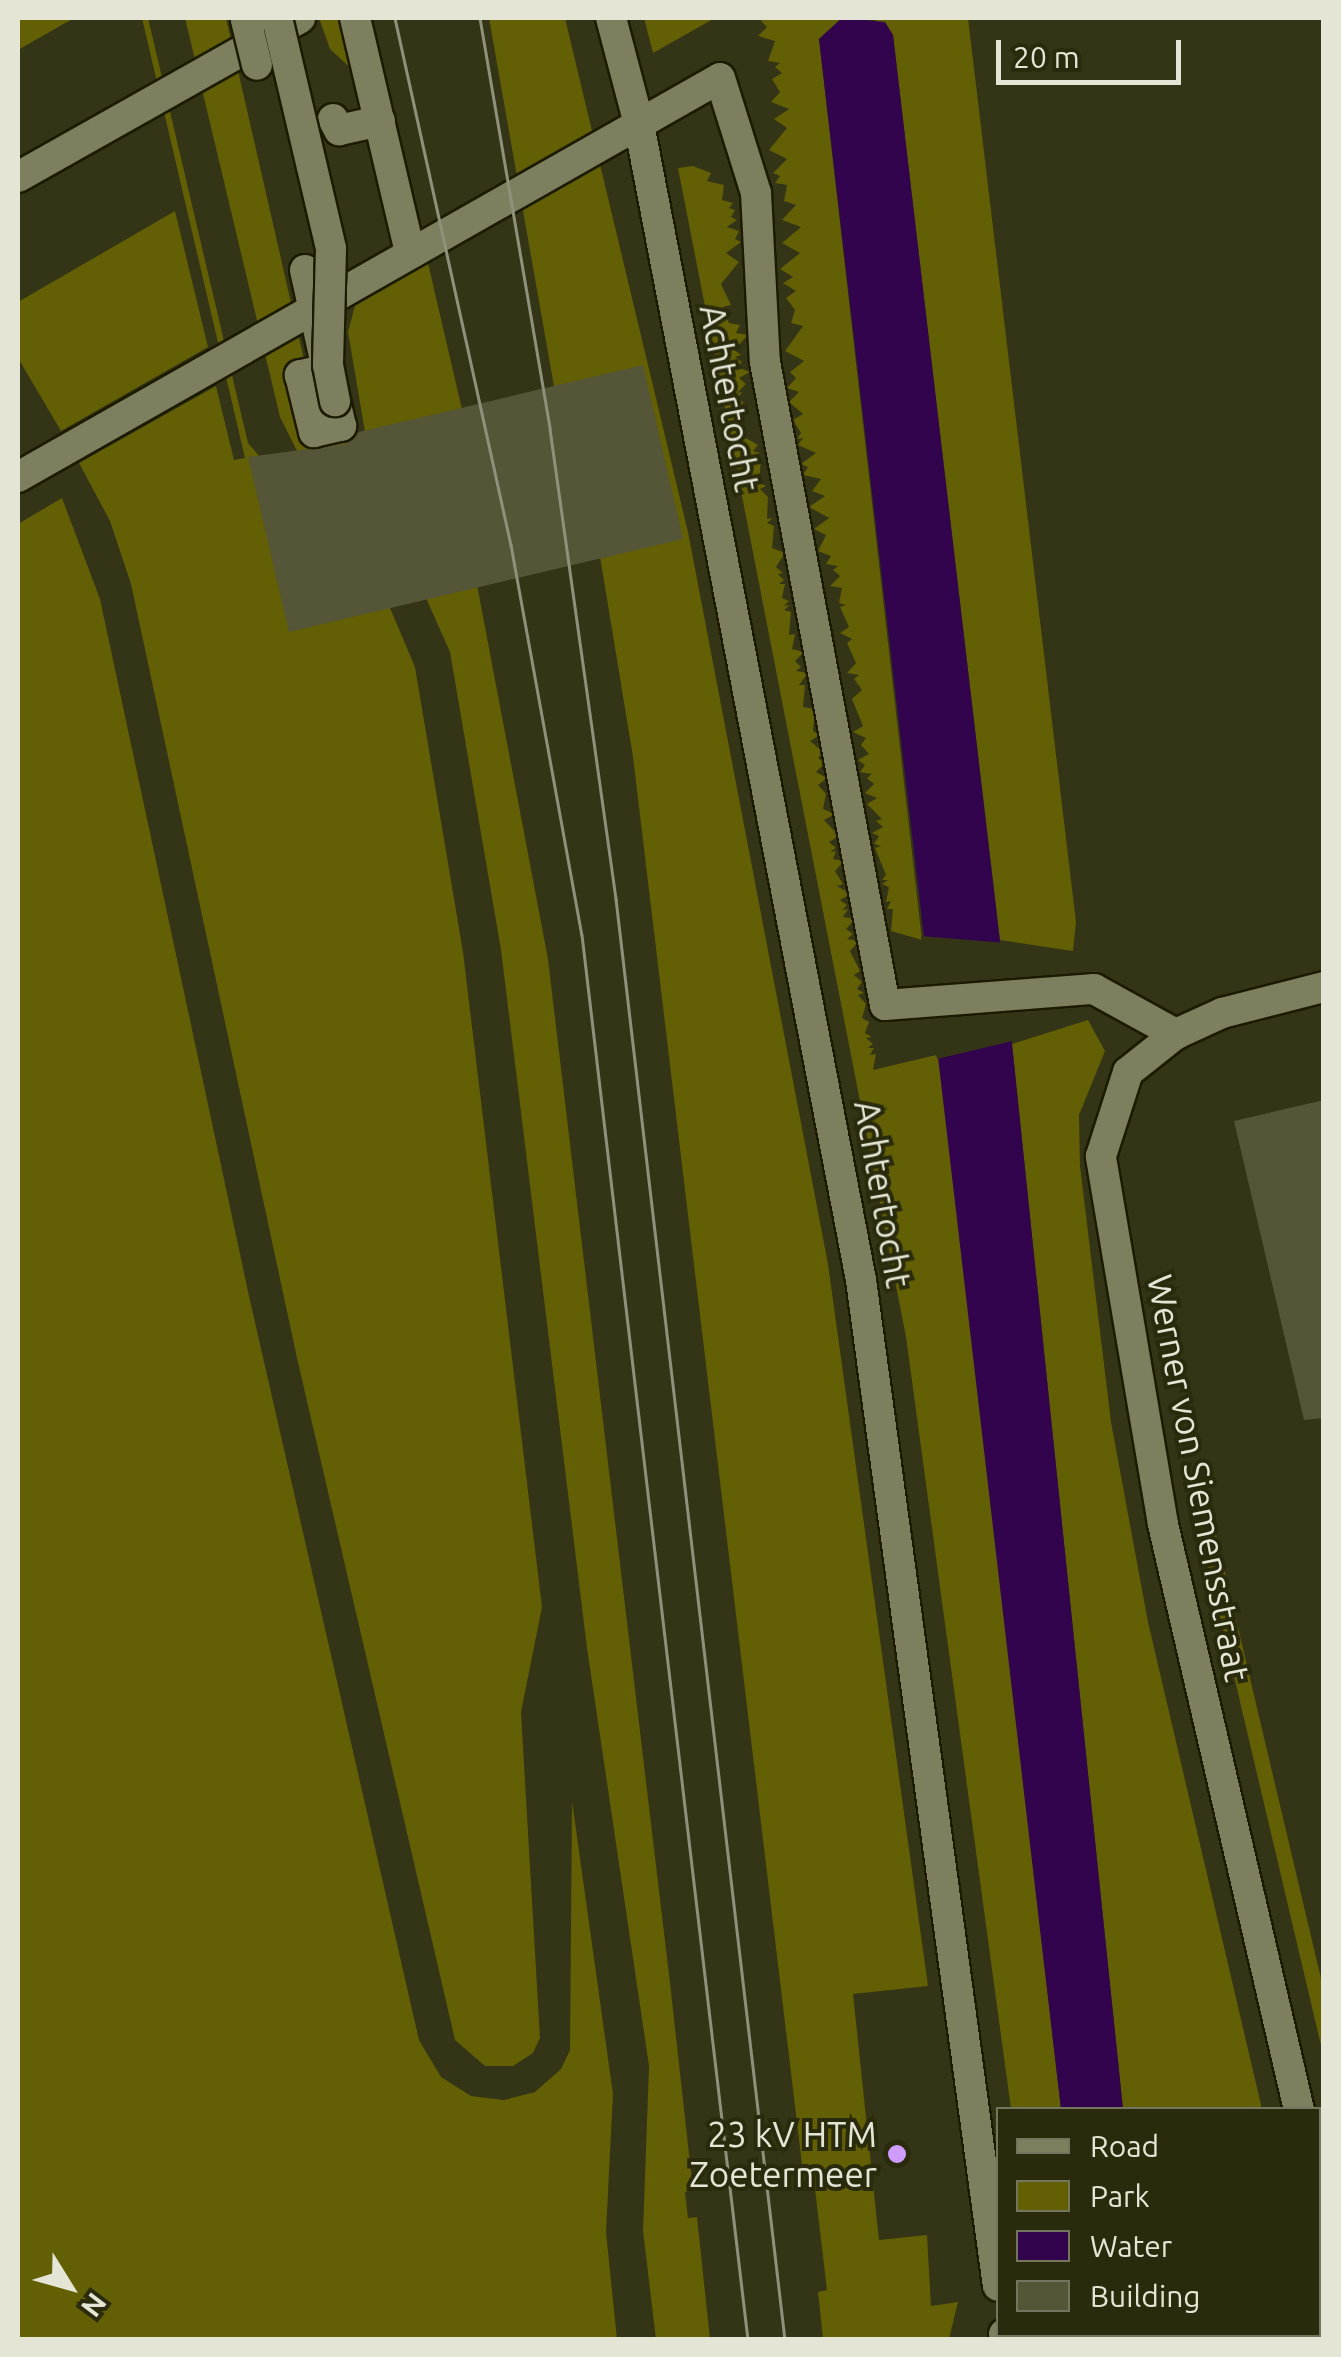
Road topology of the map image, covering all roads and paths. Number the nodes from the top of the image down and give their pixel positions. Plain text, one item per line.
1 (254, 18) edge
2 (277, 18) edge
3 (300, 18) edge
4 (355, 18) edge
5 (611, 18) edge
6 (256, 65) dead end
7 (333, 120) dead end
8 (380, 120) junction
9 (639, 124) junction
10 (18, 177) edge
11 (410, 253) junction
12 (305, 270) dead end
13 (313, 308) junction
14 (18, 477) edge
15 (1324, 987) edge
16 (1176, 1034) junction
17 (1298, 2107) edge
18 (996, 2271) edge

1 - 6 street, bridge
2 - 13 street, bridge
3 - 10 street
4 - 8 street
5 - 9 street, Achtertocht
7 - 8 street
8 - 11 street
9 - 11 street
9 - 16 street, Achtertocht
9 - 18 street, Achtertocht
11 - 13 street
12 - 13 street
13 - 14 street
15 - 16 street, Werner von Siemensstraat
16 - 17 street, Werner von Siemensstraat

